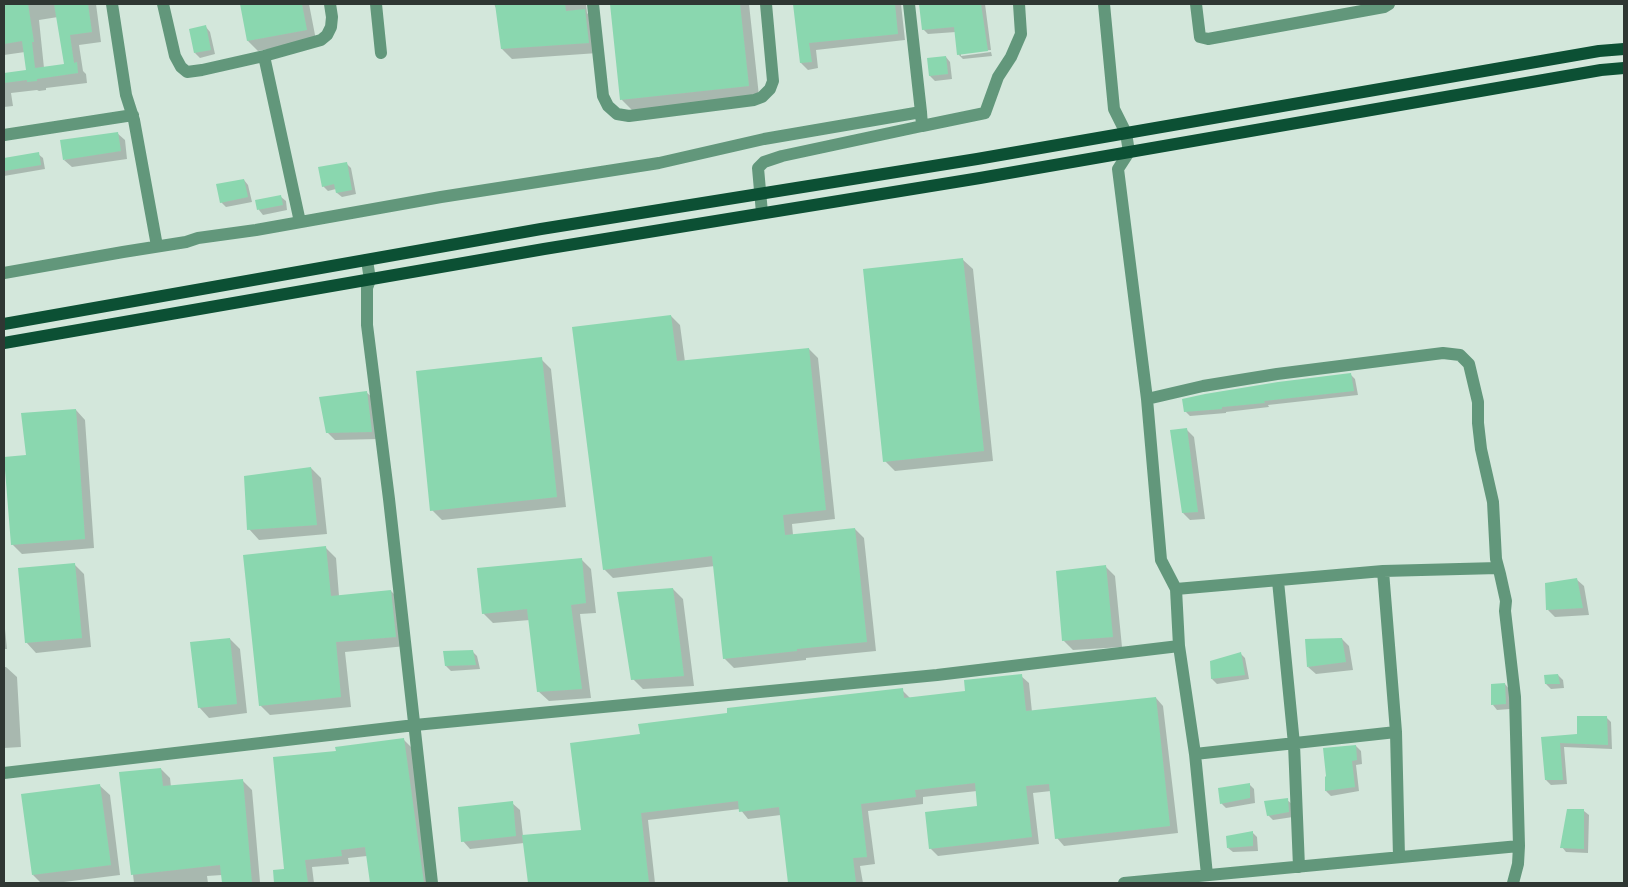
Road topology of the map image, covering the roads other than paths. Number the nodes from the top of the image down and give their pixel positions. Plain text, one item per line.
1 (112, 4) edge
2 (163, 4) edge
3 (330, 4) edge
4 (376, 4) edge
5 (593, 4) edge
6 (766, 4) edge
7 (909, 4) edge
8 (1018, 4) edge
9 (1104, 4) edge
10 (1196, 4) edge
11 (1389, 4) edge
12 (1624, 49) edge
13 (381, 53) dead end
14 (264, 56) junction
15 (1624, 68) edge
16 (921, 112) junction
17 (133, 115) junction
18 (922, 126) junction
19 (1126, 133) junction
20 (4, 135) edge
21 (1129, 152) junction
22 (759, 194) junction
23 (762, 213) junction
24 (300, 222) junction
25 (156, 246) junction
26 (367, 260) junction
27 (4, 274) edge
28 (370, 280) junction
29 (4, 324) edge
30 (4, 343) edge
31 (1147, 398) junction
32 (1498, 568) junction
33 (1383, 572) junction
34 (1278, 581) junction
35 (1176, 589) junction
36 (1179, 646) junction
37 (415, 725) junction
38 (1396, 732) junction
39 (1294, 744) junction
40 (1195, 754) junction
41 (4, 773) edge
42 (1519, 846) junction
43 (1399, 857) junction
44 (1299, 867) junction
45 (1207, 875) junction
46 (432, 883) edge
47 (1124, 883) edge
48 (1512, 883) edge

1 - 17 street
2 - 14 street
3 - 14 street
4 - 13 street
5 - 6 street
7 - 16 street
8 - 18 street
9 - 19 street
10 - 11 street
12 - 19 main road
14 - 24 street
15 - 21 main road
16 - 18 street
16 - 24 street
17 - 20 street
17 - 25 street
18 - 22 street
19 - 21 street
19 - 22 main road
21 - 23 main road
21 - 31 street
22 - 23 street
22 - 26 main road
23 - 28 main road
24 - 25 street
25 - 27 street
26 - 28 street
26 - 29 main road
28 - 30 main road
28 - 37 street
31 - 32 street
31 - 35 street
32 - 33 street
32 - 42 street
33 - 34 street
33 - 38 street
34 - 35 street
34 - 39 street
35 - 36 street
36 - 37 street
36 - 40 street
37 - 41 street
37 - 46 street
38 - 39 street
38 - 43 street
39 - 40 street
39 - 44 street
40 - 45 street
42 - 43 street
42 - 48 street
43 - 44 street
44 - 45 street
45 - 47 street

